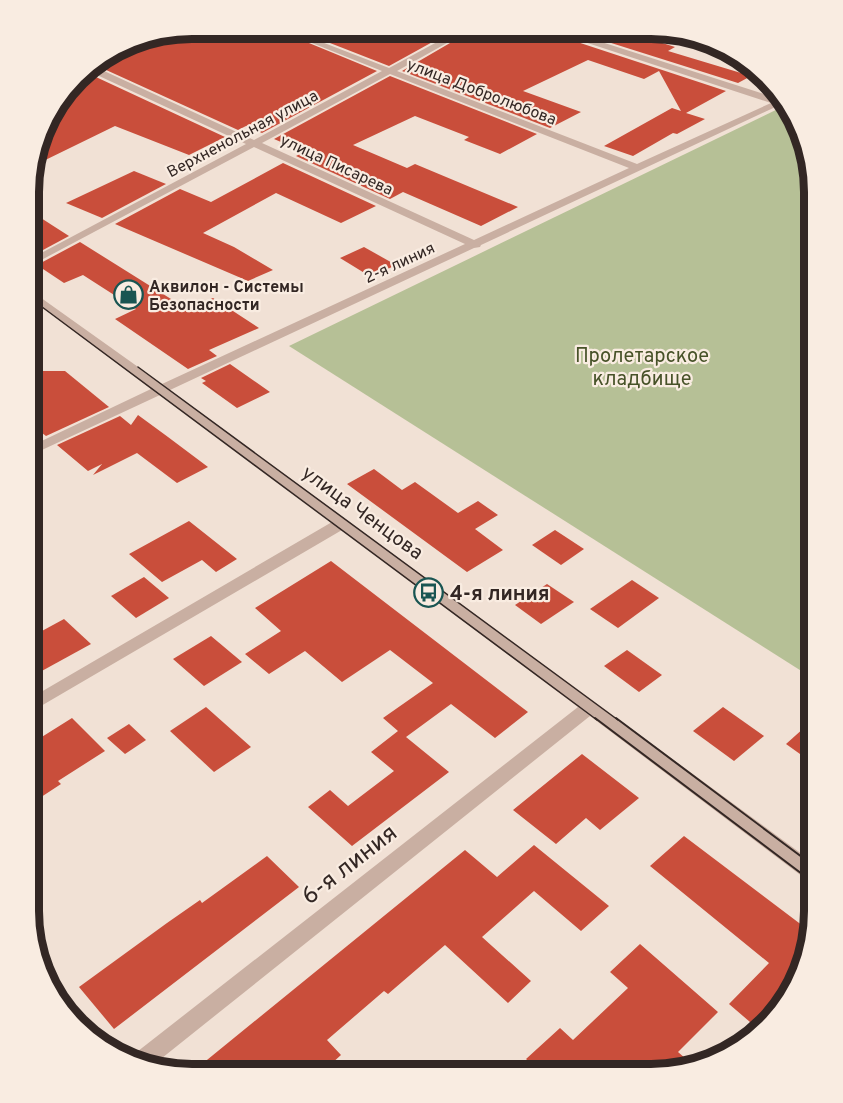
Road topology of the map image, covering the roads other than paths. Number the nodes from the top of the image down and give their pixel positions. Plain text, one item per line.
1 (307, 39) edge
2 (449, 39) edge
3 (585, 39) edge
4 (390, 71) junction
5 (98, 72) edge
6 (772, 100) edge
7 (776, 104) edge
8 (256, 143) junction
9 (638, 168) junction
10 (476, 245) junction
11 (39, 258) edge
12 (39, 300) edge
13 (161, 389) junction
14 (39, 447) edge
15 (342, 523) junction
16 (39, 701) edge
17 (589, 707) junction
18 (804, 867) edge
19 (147, 1057) edge

1 - 4 street, улица Добролюбова
2 - 4 street, Верхненольная улица
3 - 6 street
4 - 8 street, Верхненольная улица
4 - 9 street, улица Добролюбова
5 - 8 street, улица Писарева
7 - 9 street, 2-я линия
8 - 10 street, улица Писарева
8 - 11 street, Верхненольная улица
9 - 10 street, 2-я линия
10 - 13 street, 2-я линия
12 - 13 street, улица Ченцова
13 - 14 street, 2-я линия
13 - 15 street, улица Ченцова
15 - 16 street
15 - 17 street, улица Ченцова
17 - 18 street, улица Ченцова
17 - 19 street, 6-я линия

